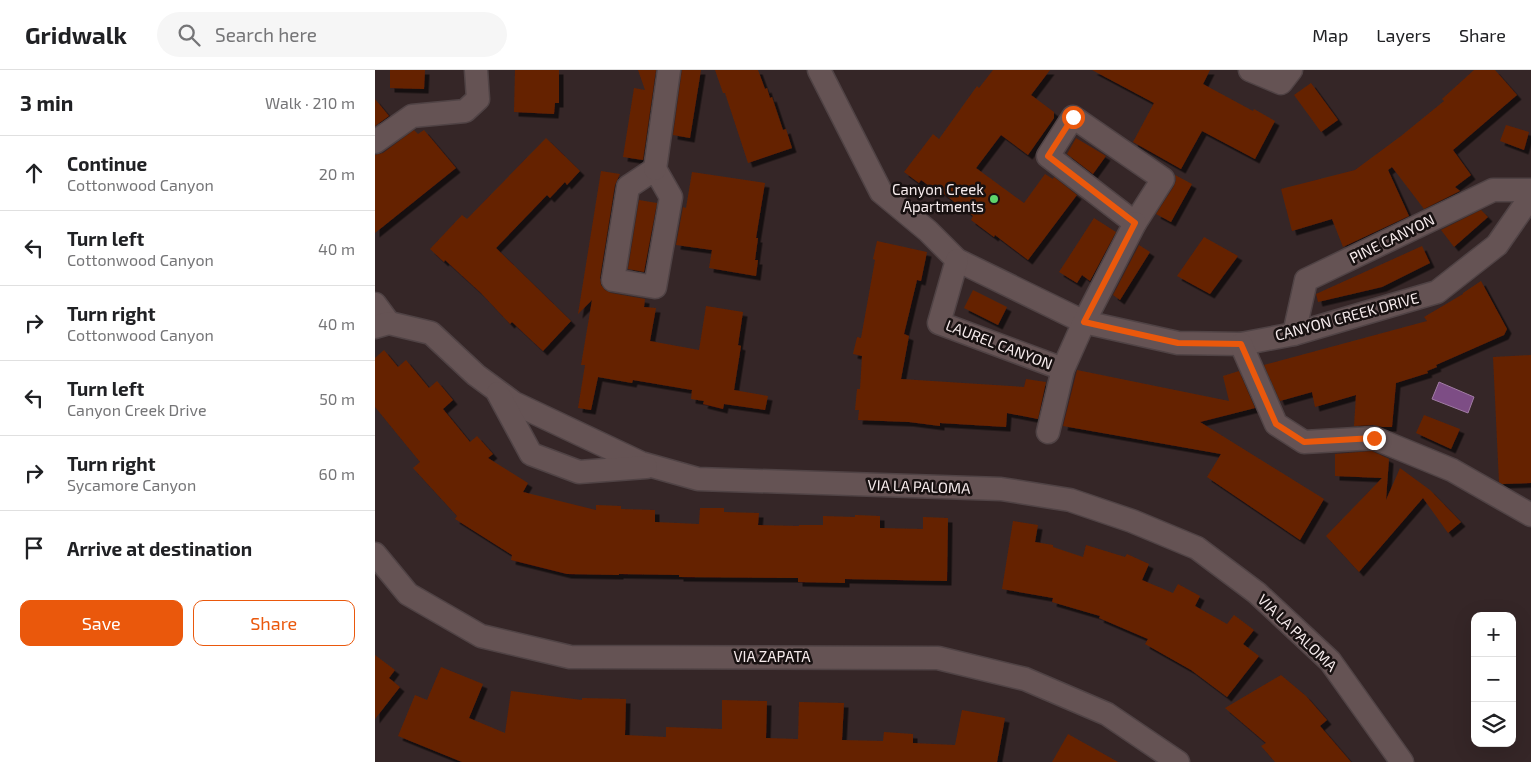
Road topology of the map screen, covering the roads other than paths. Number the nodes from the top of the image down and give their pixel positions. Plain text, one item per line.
1 (477, 70) edge
2 (669, 70) edge
3 (819, 70) edge
4 (1250, 70) edge
5 (1291, 70) edge
6 (375, 142) edge
7 (655, 169) junction
8 (1531, 190) edge
9 (1531, 196) edge
10 (1135, 223) junction
11 (957, 260) junction
12 (375, 304) edge
13 (1084, 322) junction
14 (382, 325) edge
15 (1294, 334) junction
16 (1241, 344) junction
17 (1063, 369) junction
18 (496, 390) junction
19 (1048, 432) dead end
20 (654, 466) junction
21 (1531, 515) edge
22 (375, 554) edge
23 (1178, 762) edge
24 (1402, 762) edge

1 - 6 street
2 - 7 street
3 - 11 street, CANYON CREEK DRIVE
4 - 5 street
7 - 7 street
8 - 15 street, PINE CANYON
9 - 15 street, CANYON CREEK DRIVE
10 - 10 street, LAUREL CANYON
10 - 13 street, LAUREL CANYON
11 - 13 street, CANYON CREEK DRIVE
11 - 17 street, LAUREL CANYON
12 - 14 street
13 - 16 street, CANYON CREEK DRIVE
13 - 17 street, LAUREL CANYON
14 - 18 street, VIA LA PALOMA
15 - 16 street, CANYON CREEK DRIVE
16 - 21 street
17 - 19 street, LAUREL CANYON
18 - 20 street, VIA LA PALOMA
18 - 20 street
20 - 24 street, VIA LA PALOMA
22 - 23 street, VIA ZAPATA

